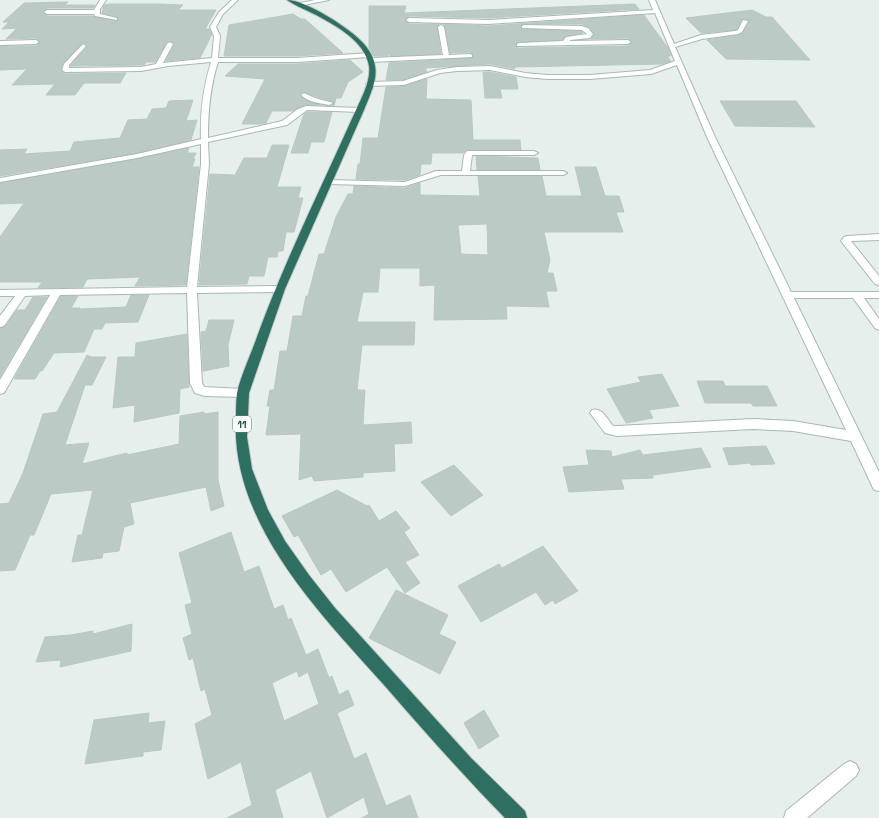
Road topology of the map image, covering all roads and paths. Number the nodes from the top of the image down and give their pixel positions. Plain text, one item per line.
1 (103, 0) edge
2 (235, 0) edge
3 (326, 0) edge
4 (652, 0) edge
5 (295, 2) edge
6 (657, 11) junction
7 (47, 12) dead end
8 (96, 12) junction
9 (115, 19) dead end
10 (532, 19) junction
11 (409, 20) dead end
12 (745, 21) dead end
13 (440, 27) dead end
14 (535, 27) junction
15 (515, 28) dead end
16 (36, 42) dead end
17 (628, 42) dead end
18 (0, 43) edge
19 (568, 43) junction
20 (170, 44) dead end
21 (519, 45) dead end
22 (83, 46) dead end
23 (672, 46) junction
24 (446, 56) junction
25 (470, 56) dead end
26 (370, 58) junction
27 (215, 60) junction
28 (679, 62) junction
29 (159, 66) junction
30 (661, 70) junction
31 (684, 73) junction
32 (369, 84) junction
33 (304, 95) dead end
34 (361, 107) junction
35 (205, 140) junction
36 (534, 153) dead end
37 (466, 173) junction
38 (563, 173) dead end
39 (0, 180) edge
40 (328, 182) junction
41 (879, 238) edge
42 (879, 282) edge
43 (280, 289) junction
44 (192, 291) junction
45 (56, 292) junction
46 (0, 293) edge
47 (22, 293) junction
48 (787, 295) junction
49 (856, 295) junction
50 (879, 295) edge
51 (0, 324) edge
52 (879, 326) edge
53 (0, 390) edge
54 (243, 394) junction
55 (596, 413) dead end
56 (856, 437) junction
57 (879, 486) edge
58 (850, 770) dead end
59 (518, 818) edge
60 (794, 818) edge

1 - 8 street
2 - 27 street
3 - 5 street
4 - 6 street
5 - 26 highway
6 - 10 street
6 - 23 street
7 - 8 street
8 - 9 street
10 - 11 street
10 - 14 street
12 - 23 street
13 - 24 street
14 - 15 street
14 - 19 street
16 - 18 street
17 - 19 street
19 - 21 street
20 - 29 street
22 - 29 street
23 - 28 street
24 - 25 street
24 - 26 street
26 - 27 street
26 - 32 highway, 11
27 - 29 street
27 - 35 street
28 - 30 street
28 - 31 street
30 - 31 street
30 - 32 street
31 - 48 street
32 - 34 highway, 11
33 - 34 street
34 - 35 street
34 - 40 highway, 11
35 - 39 street
35 - 44 street
36 - 37 street
37 - 38 street
37 - 40 street
40 - 43 highway, 11
41 - 42 street
43 - 44 street
43 - 54 highway, 11
44 - 45 street
44 - 54 street
45 - 47 street
45 - 53 street
46 - 47 street
47 - 51 street
48 - 49 street
48 - 56 street
49 - 50 street
49 - 52 street
54 - 59 highway, 11
55 - 56 street
56 - 57 street
58 - 60 street

